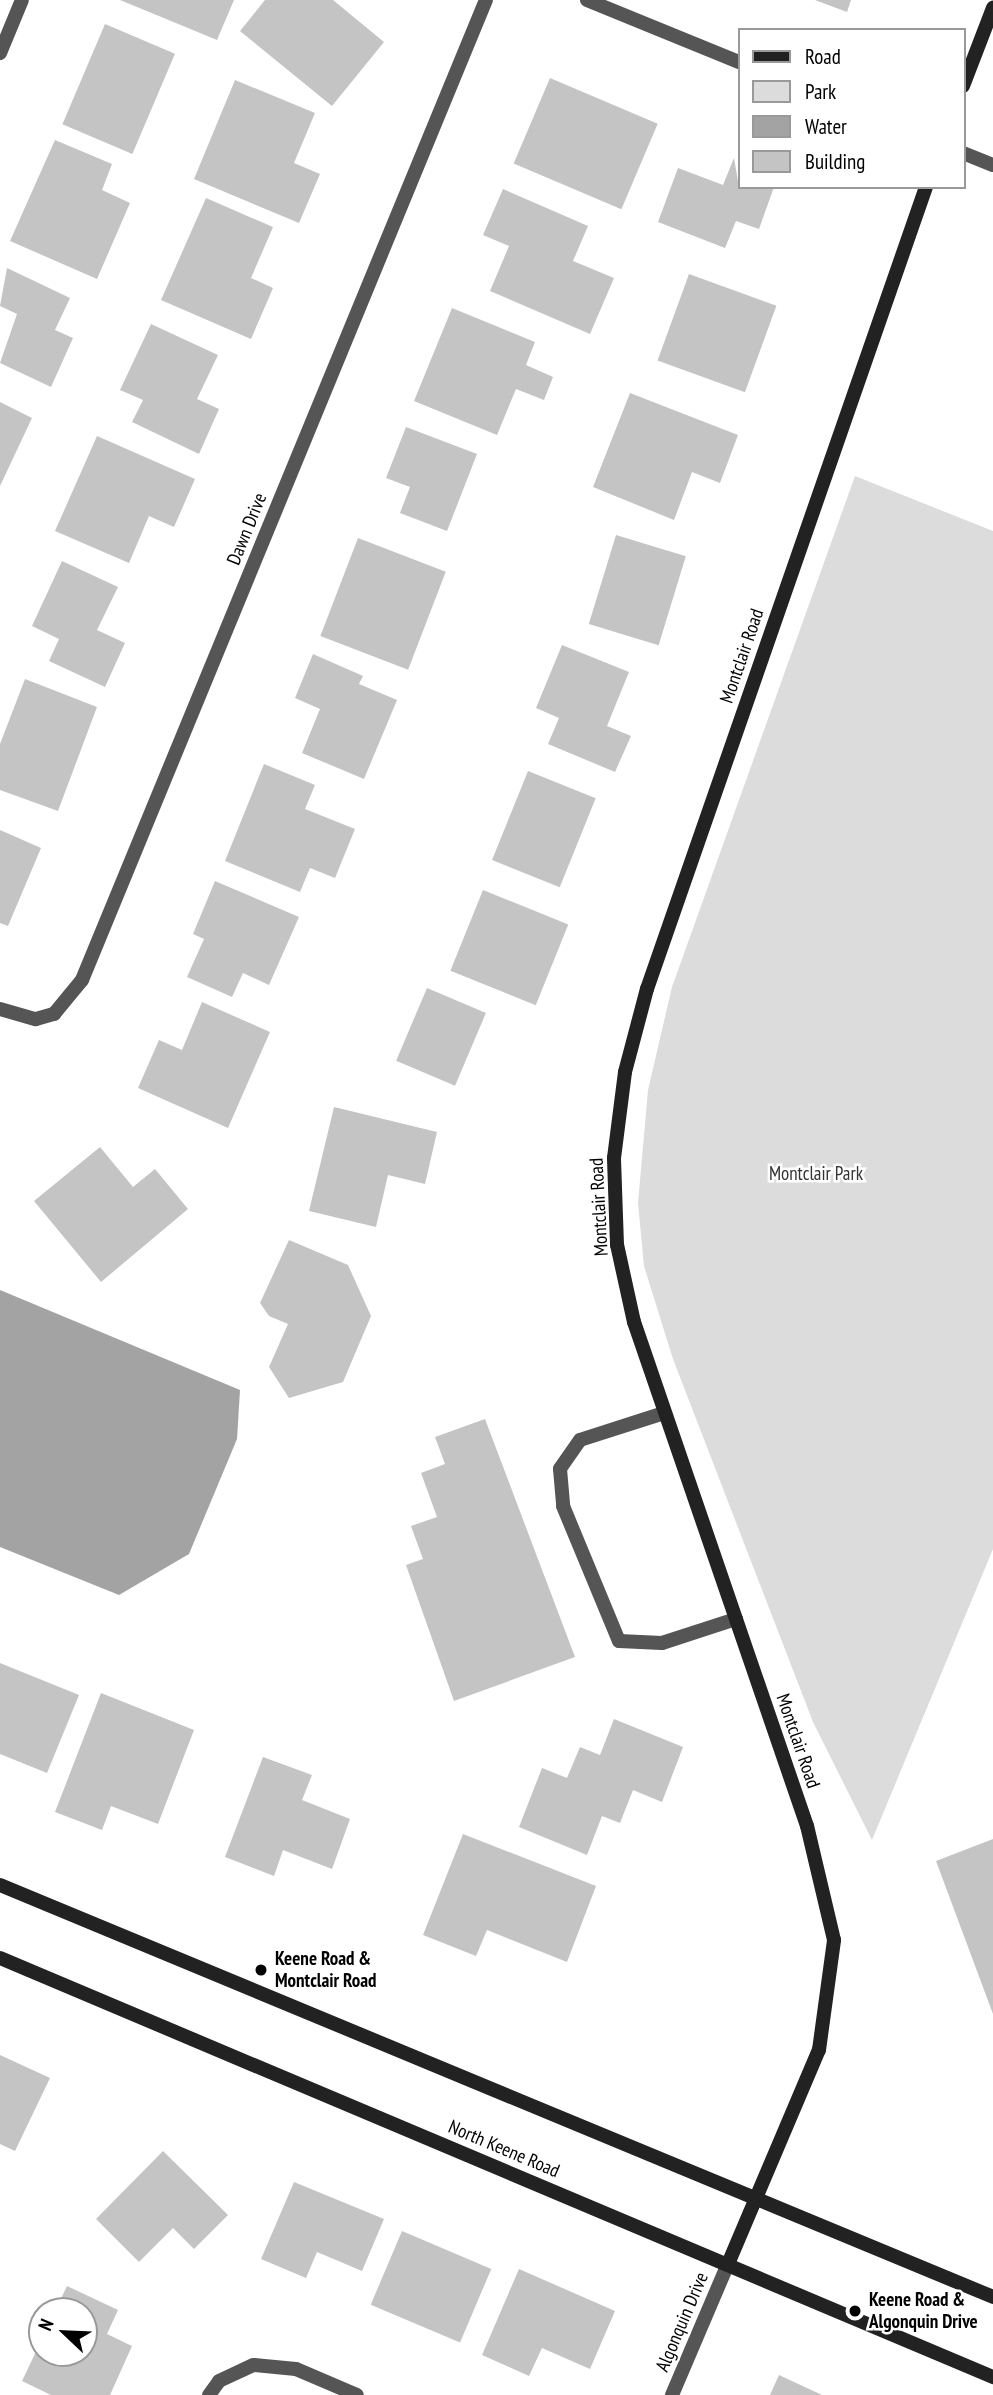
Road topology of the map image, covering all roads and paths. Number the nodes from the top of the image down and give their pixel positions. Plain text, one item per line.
1 (22, 0) edge
2 (486, 0) edge
3 (587, 0) edge
4 (993, 8) edge
5 (0, 53) edge
6 (738, 62) edge
7 (965, 81) edge
8 (965, 154) edge
9 (993, 165) edge
10 (925, 189) edge
11 (0, 1009) edge
12 (664, 1413) junction
13 (736, 1619) junction
14 (0, 1885) edge
15 (0, 1958) edge
16 (757, 2199) junction
17 (728, 2264) junction
18 (993, 2297) edge
19 (993, 2376) edge
20 (209, 2395) edge
21 (357, 2395) edge
22 (672, 2395) edge

1 - 5 street
2 - 11 street, Dawn Drive
3 - 6 street
4 - 7 street
8 - 9 street
10 - 12 street, Montclair Road
12 - 13 street, Montclair Road
12 - 13 street
13 - 16 street, Montclair Road
14 - 16 street
15 - 17 street, North Keene Road
16 - 17 street, Montclair Road
16 - 18 street
17 - 19 street, North Keene Road
17 - 22 street, Algonquin Drive
20 - 21 street

